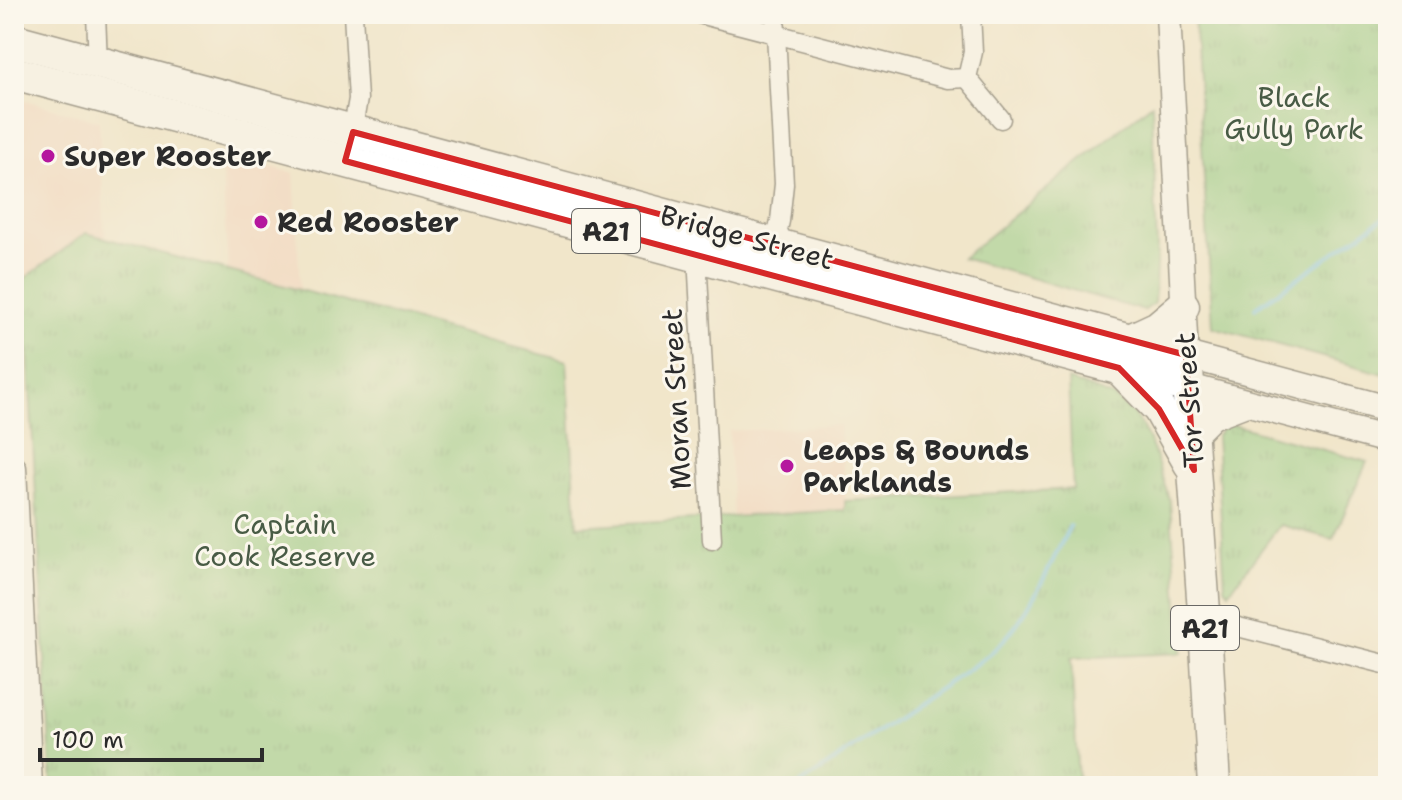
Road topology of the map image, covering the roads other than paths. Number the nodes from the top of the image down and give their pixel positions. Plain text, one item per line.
1 (96, 14) edge
2 (353, 14) edge
3 (699, 14) edge
4 (775, 14) edge
5 (971, 14) edge
6 (1168, 14) edge
7 (776, 35) junction
8 (14, 40) edge
9 (98, 64) junction
10 (14, 73) edge
11 (967, 78) junction
12 (1001, 119) dead end
13 (349, 146) junction
14 (697, 255) junction
15 (771, 259) junction
16 (1183, 306) junction
17 (1125, 354) junction
18 (1187, 371) junction
19 (1246, 403) junction
20 (1388, 409) edge
21 (1192, 436) junction
22 (1388, 440) edge
23 (14, 468) edge
24 (1194, 470) junction
25 (712, 540) dead end
26 (1205, 626) junction
27 (1388, 665) edge
28 (30, 786) edge
29 (1214, 786) edge

1 - 9 street
2 - 13 street
3 - 7 street
4 - 7 street
5 - 11 street
6 - 16 street, Tor Street
7 - 11 street
7 - 15 street
8 - 9 highway, Bridge Street / A21
9 - 13 highway, Bridge Street / A21
10 - 13 highway, Bridge Street / A21
11 - 12 street
13 - 14 highway, Bridge Street / A21
13 - 15 highway, Bridge Street / A21
14 - 15 highway, Bridge Street / A21
14 - 25 street, Moran Street
15 - 17 highway, Bridge Street / A21
16 - 17 highway
16 - 18 street, Tor Street
17 - 18 highway, Bridge Street
17 - 24 highway, A21
18 - 19 main road, Bridge Street
18 - 20 main road, Bridge Street
18 - 21 highway, Tor Street / A21
19 - 21 main road
19 - 22 main road, Bridge Street
21 - 24 highway, Tor Street / A21
23 - 28 street
24 - 26 highway, Tor Street / A21
26 - 27 street
26 - 29 highway, Tor Street / A21

